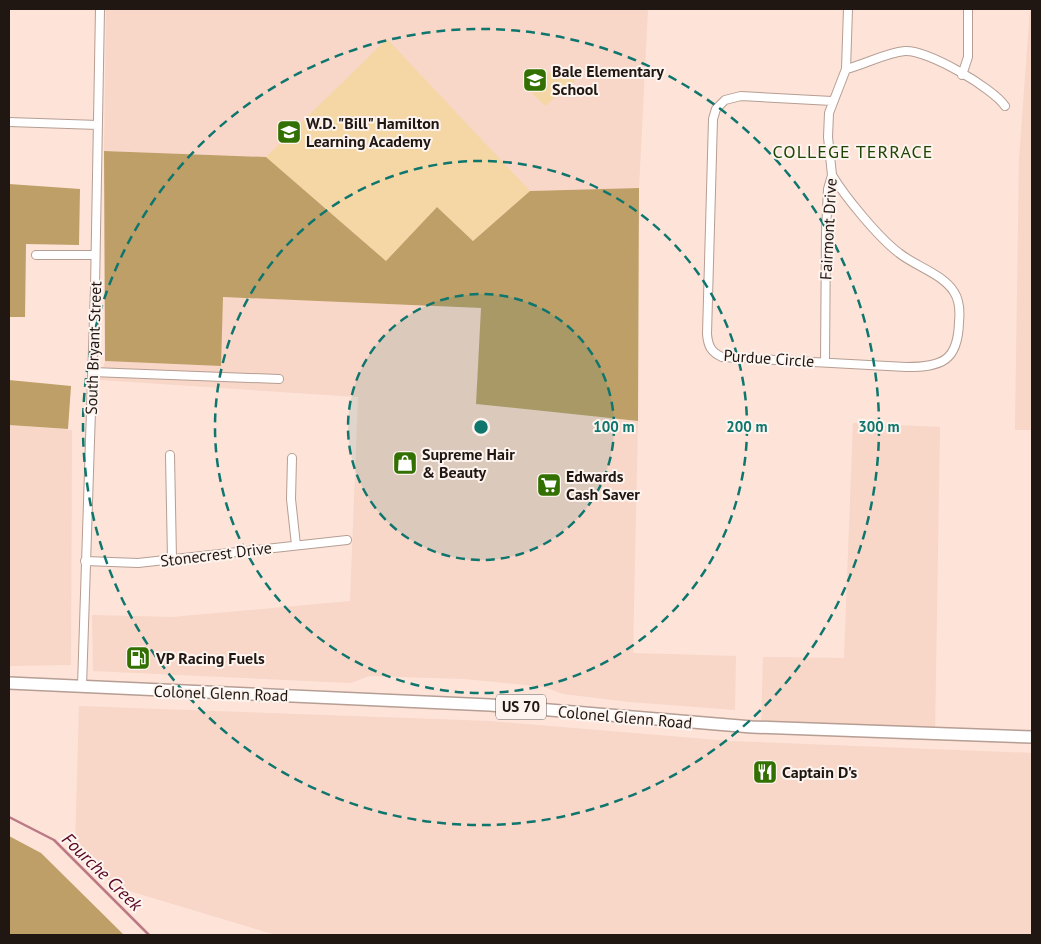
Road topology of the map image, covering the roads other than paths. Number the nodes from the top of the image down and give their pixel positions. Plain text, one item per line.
1 (100, 9) edge
2 (848, 9) edge
3 (968, 9) edge
4 (846, 69) junction
5 (962, 75) junction
6 (832, 101) junction
7 (1005, 106) dead end
8 (9, 122) edge
9 (98, 125) junction
10 (832, 175) junction
11 (36, 255) dead end
12 (95, 256) junction
13 (824, 362) junction
14 (92, 372) junction
15 (279, 379) dead end
16 (170, 455) dead end
17 (292, 458) dead end
18 (347, 540) dead end
19 (296, 545) junction
20 (172, 559) junction
21 (85, 562) junction
22 (9, 683) edge
23 (82, 686) junction
24 (1032, 737) edge

1 - 9 street, South Bryant Street
2 - 4 street, Fairmont Drive
3 - 5 street
4 - 5 street
4 - 6 street, Fairmont Drive
5 - 7 street
6 - 10 street, Fairmont Drive
6 - 13 street, Purdue Circle
8 - 9 street
9 - 12 street, South Bryant Street
10 - 13 street, Fairmont Drive
10 - 13 street, Purdue Circle
11 - 12 street
12 - 14 street, South Bryant Street
14 - 15 street
14 - 21 street, South Bryant Street
16 - 20 street
17 - 19 street
18 - 19 street, Stonecrest Drive
19 - 20 street, Stonecrest Drive
20 - 21 street, Stonecrest Drive
21 - 23 street, South Bryant Street
22 - 23 main road, Colonel Glenn Road / US 70
23 - 24 main road, Colonel Glenn Road / US 70

